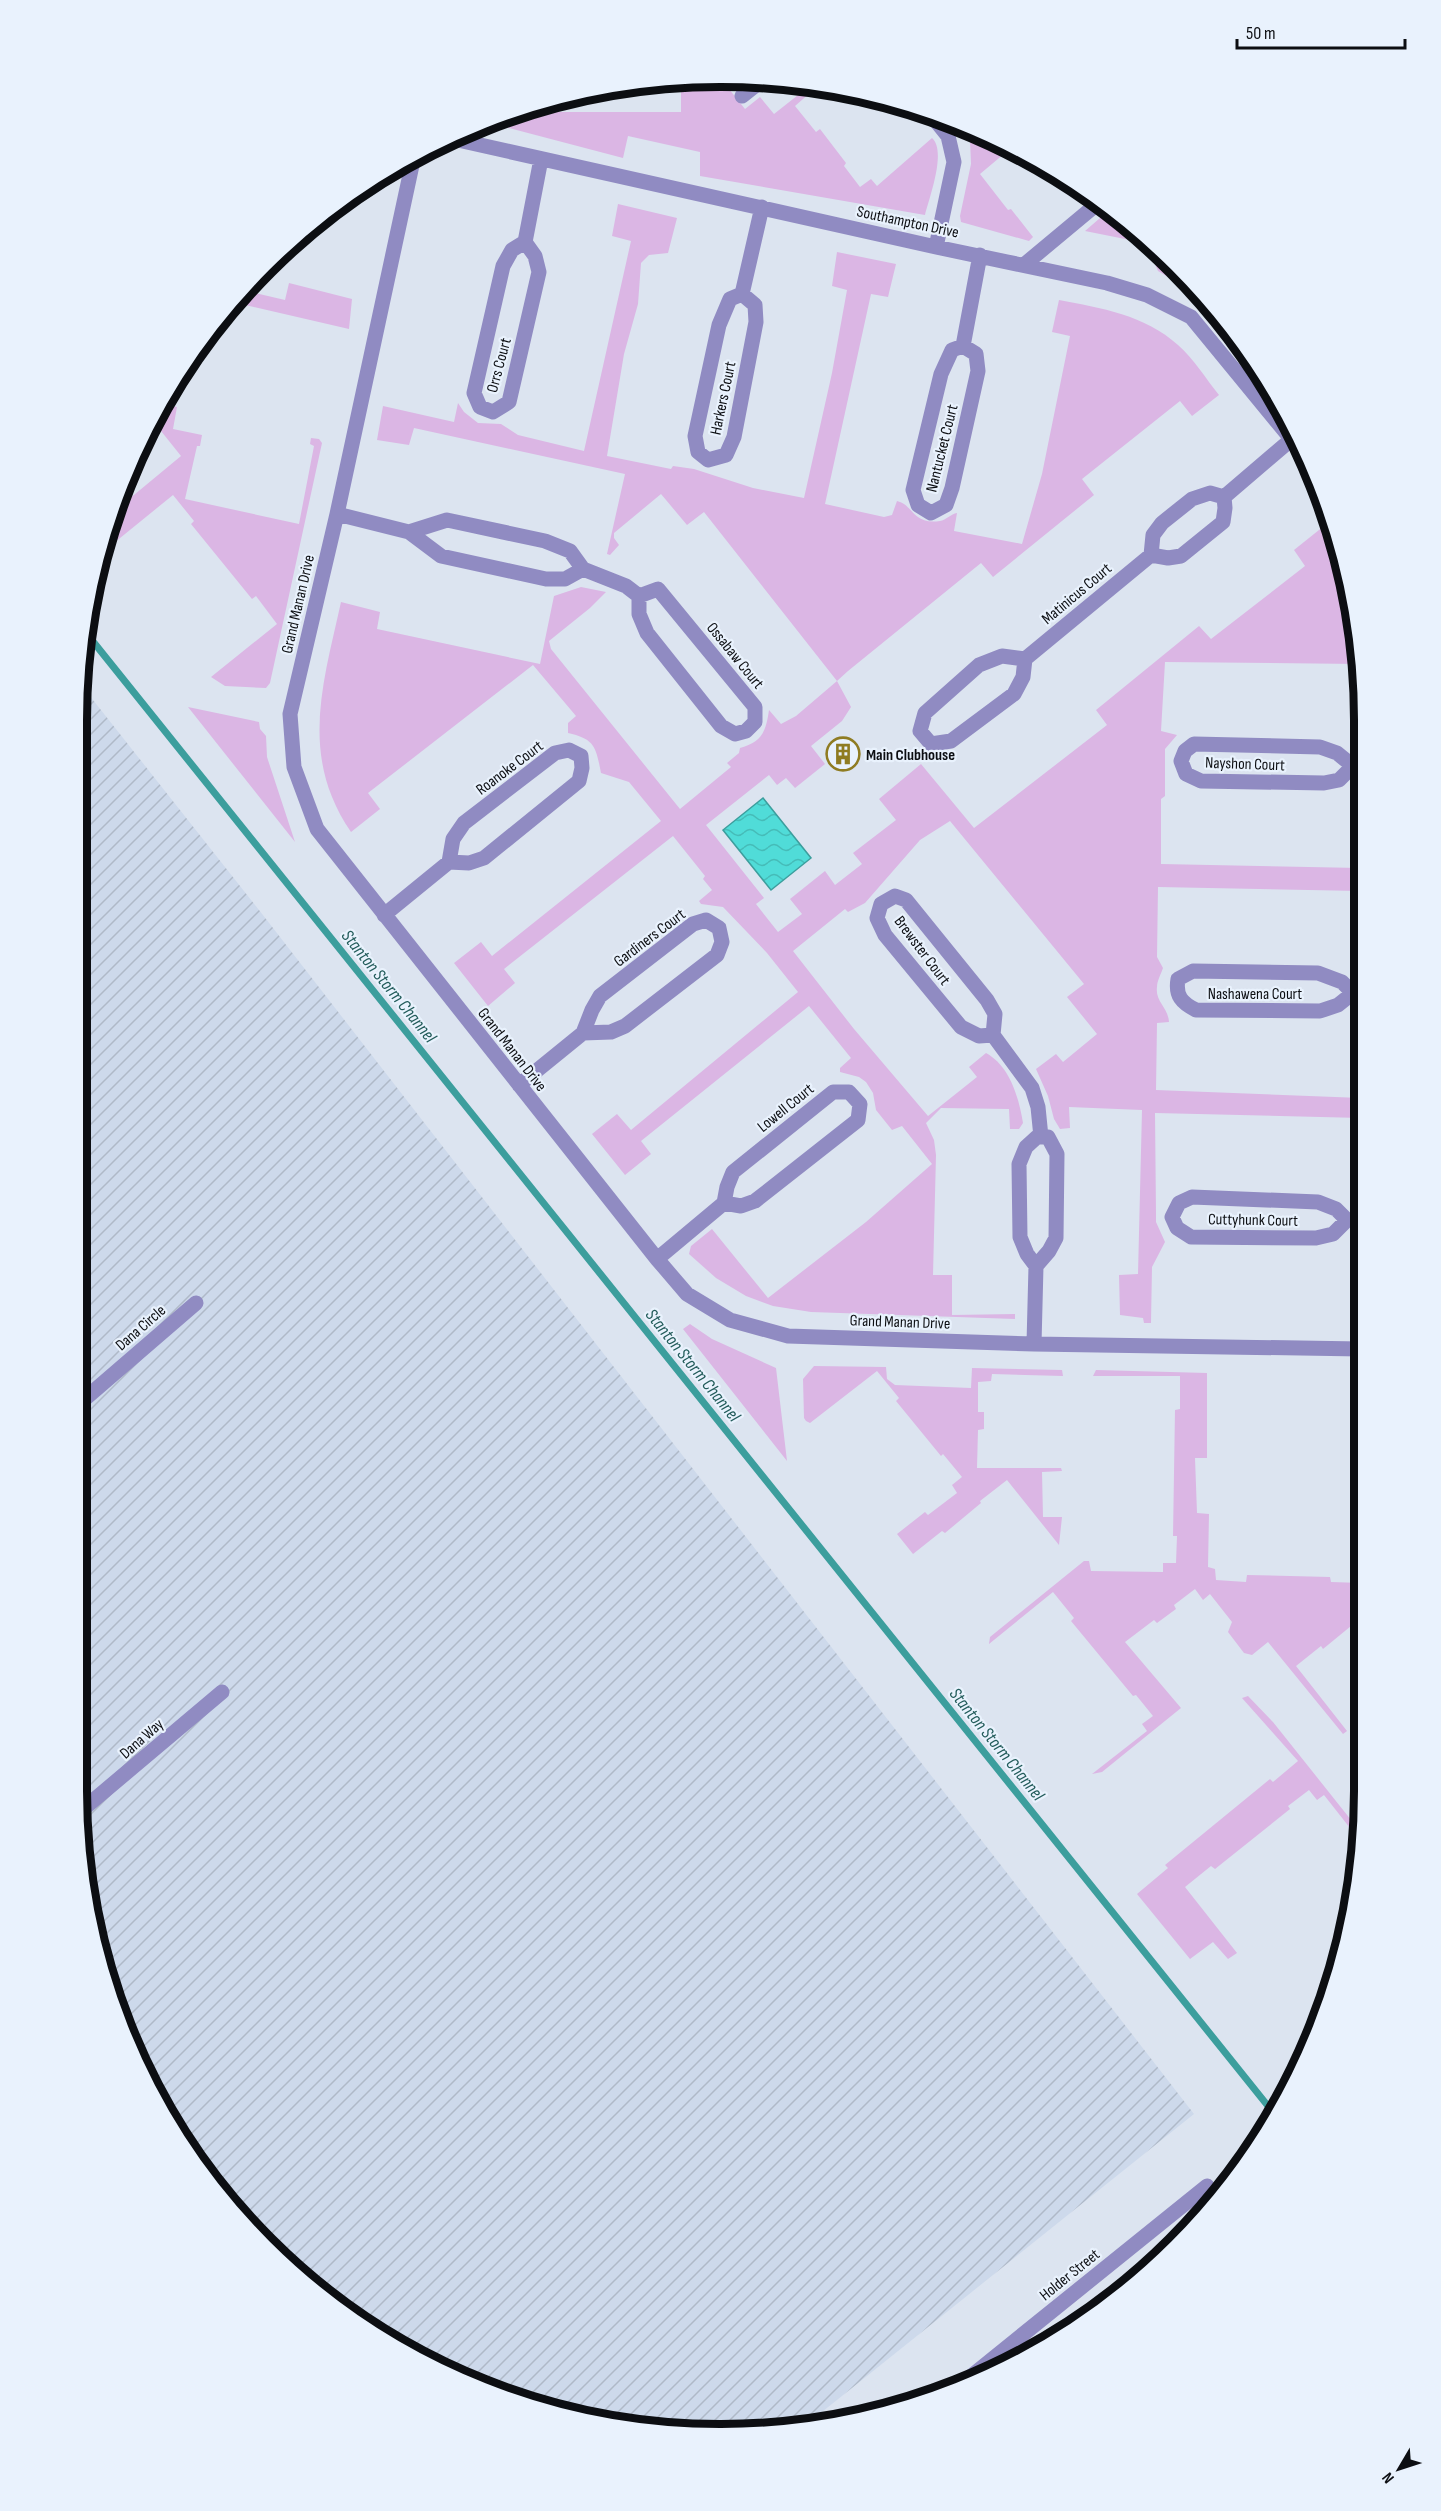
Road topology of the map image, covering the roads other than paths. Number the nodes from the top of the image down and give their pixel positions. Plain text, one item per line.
1 (752, 88) edge
2 (742, 96) dead end
3 (941, 127) edge
4 (464, 141) edge
5 (541, 159) junction
6 (411, 168) edge
7 (762, 207) junction
8 (1092, 208) edge
9 (525, 242) junction
10 (936, 247) junction
11 (980, 255) junction
12 (1025, 264) junction
13 (742, 294) junction
14 (963, 346) junction
15 (1281, 425) edge
16 (1291, 444) edge
17 (1224, 497) junction
18 (337, 514) junction
19 (409, 532) junction
20 (1151, 555) junction
21 (583, 569) junction
22 (639, 596) junction
23 (1025, 659) junction
24 (1354, 765) edge
25 (1354, 768) edge
26 (448, 862) junction
27 (384, 915) junction
28 (1354, 991) edge
29 (1354, 995) edge
30 (583, 1033) junction
31 (993, 1035) junction
32 (519, 1085) junction
33 (1041, 1137) junction
34 (724, 1203) junction
35 (1354, 1220) edge
36 (657, 1259) junction
37 (1036, 1266) junction
38 (196, 1303) dead end
39 (1034, 1344) junction
40 (1354, 1349) edge
41 (87, 1397) edge
42 (222, 1692) dead end
43 (87, 1805) edge
44 (1207, 2186) dead end
45 (982, 2368) edge

1 - 2 street
3 - 10 street
4 - 5 street, Southampton Drive
5 - 7 street, Southampton Drive
5 - 9 street
6 - 18 street, Grand Manan Drive
7 - 10 street, Southampton Drive
7 - 13 street, Harkers Court
8 - 12 street
9 - 9 street, Orrs Court
10 - 11 street, Southampton Drive
11 - 12 street, Southampton Drive
11 - 14 street
12 - 15 street, Southampton Drive
13 - 13 street, Harkers Court
14 - 14 street, Nantucket Court
16 - 17 street
17 - 20 street
17 - 20 street
18 - 19 street
18 - 27 street, Grand Manan Drive
19 - 21 street
19 - 21 street, Ossabaw Court
20 - 23 street, Matinicus Court
21 - 22 street, Ossabaw Court
22 - 22 street, Ossabaw Court
23 - 23 street
24 - 25 street, Nayshon Court
26 - 26 street, Roanoke Court
26 - 27 street
27 - 32 street, Grand Manan Drive
28 - 29 street, Nashawena Court
30 - 30 street, Gardiners Court
30 - 32 street, Gardiners Court
31 - 31 street, Brewster Court
31 - 33 street
32 - 36 street, Grand Manan Drive
33 - 37 street
33 - 37 street
34 - 34 street, Lowell Court
34 - 36 street
35 - 35 street, Cuttyhunk Court
36 - 39 street, Grand Manan Drive
37 - 39 street
38 - 41 street, Dana Circle
39 - 40 street, Grand Manan Drive
42 - 43 street, Dana Way
44 - 45 street, Holder Street

